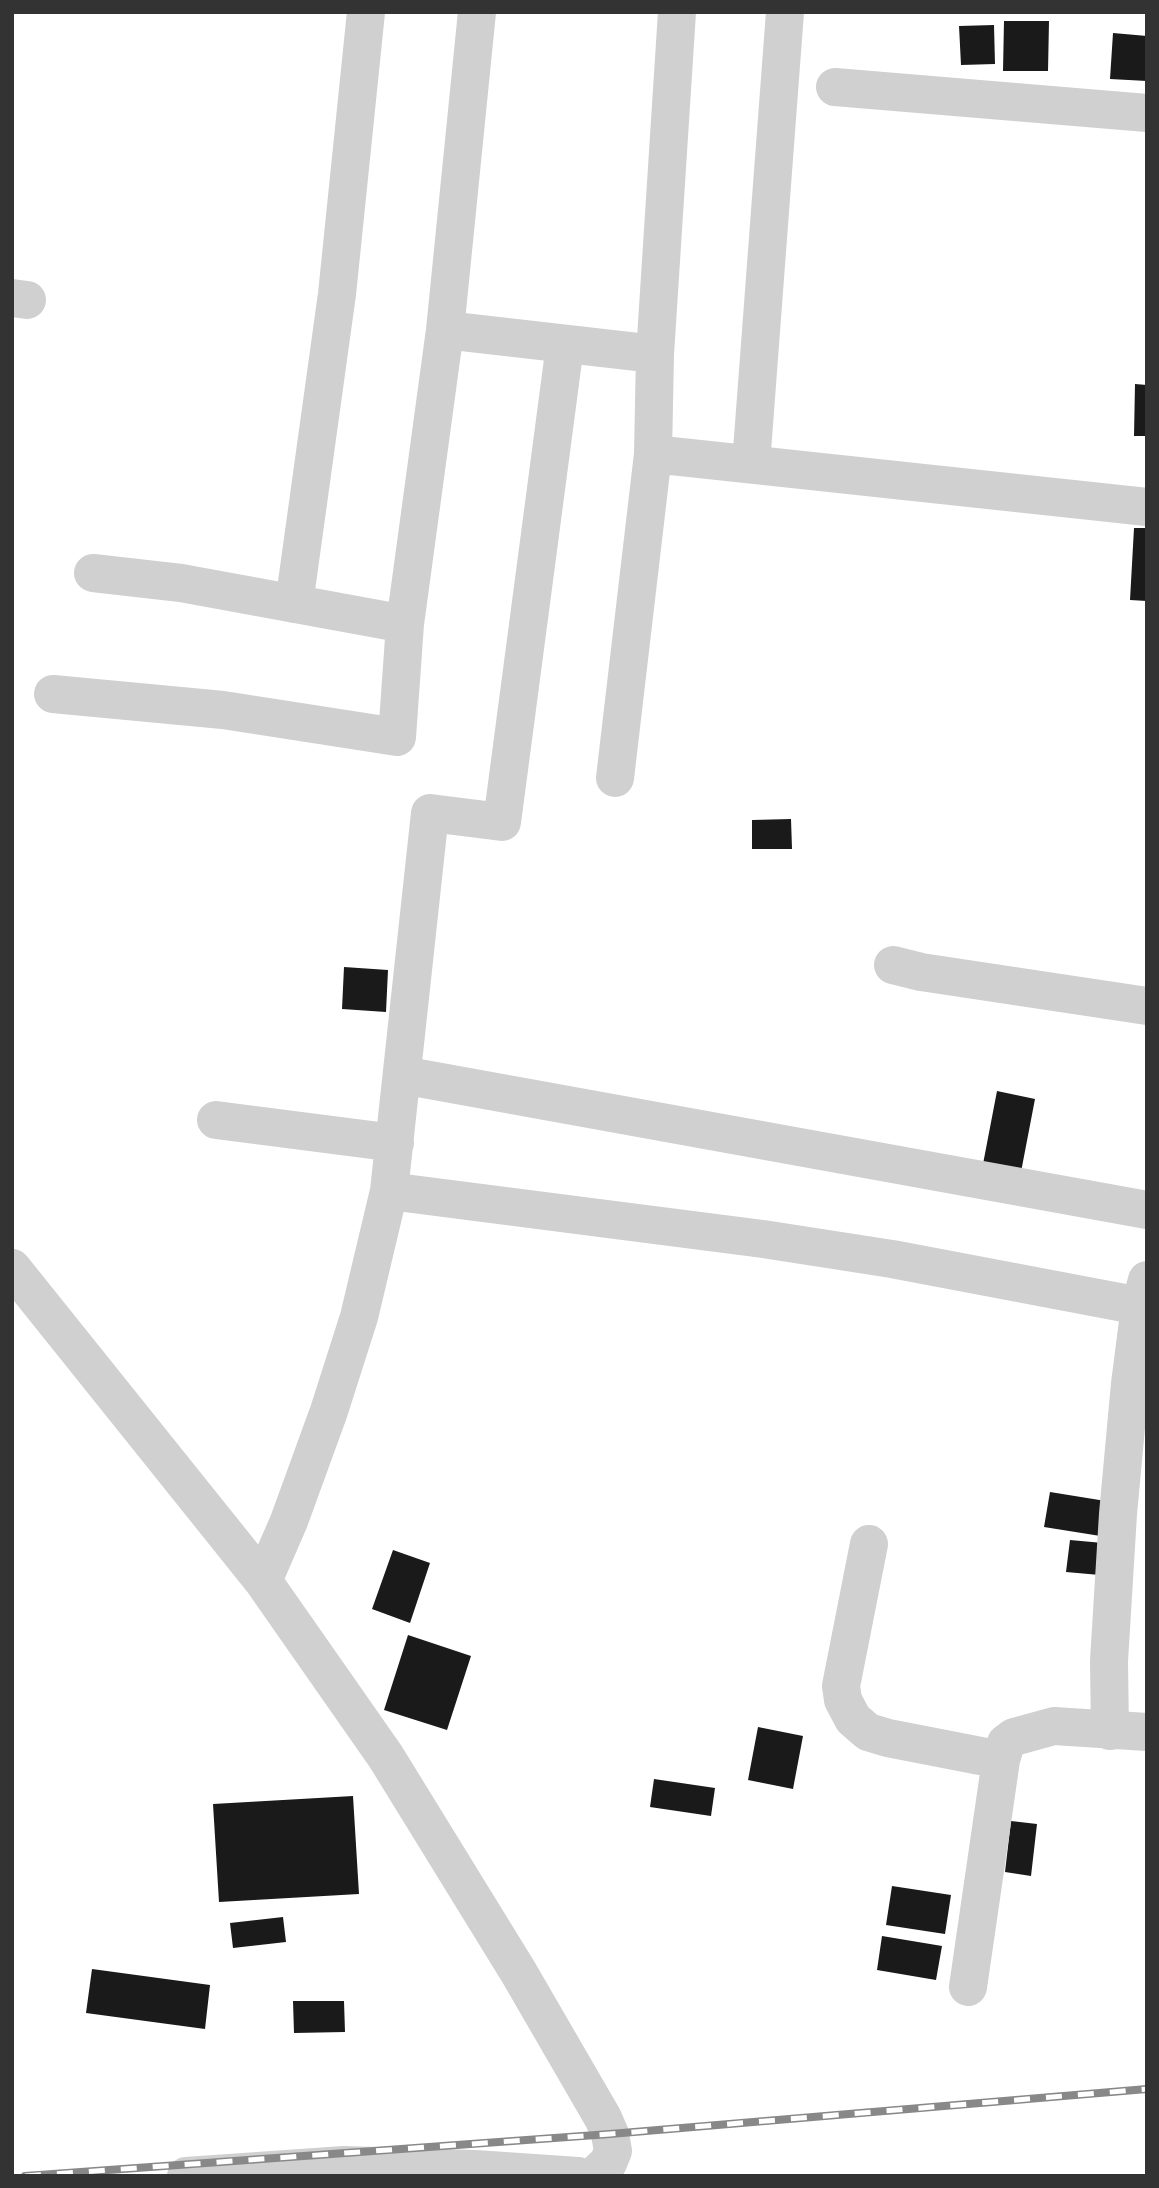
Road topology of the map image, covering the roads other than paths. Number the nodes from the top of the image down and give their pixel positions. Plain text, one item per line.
1 (366, 12) edge
2 (477, 12) edge
3 (677, 12) edge
4 (785, 12) edge
5 (835, 87) dead end
6 (1147, 113) edge
7 (446, 330) junction
8 (565, 345) junction
9 (656, 354) junction
10 (653, 454) junction
11 (751, 464) junction
12 (1147, 507) edge
13 (93, 573) dead end
14 (294, 604) junction
15 (405, 624) junction
16 (53, 694) dead end
17 (615, 778) dead end
18 (893, 965) dead end
19 (1147, 1006) edge
20 (402, 1075) junction
21 (216, 1120) dead end
22 (395, 1143) junction
23 (389, 1191) junction
24 (1147, 1210) edge
25 (12, 1268) edge
26 (1144, 1292) edge
27 (1138, 1386) edge
28 (869, 1544) dead end
29 (264, 1581) junction
30 (1129, 1731) edge
31 (1001, 1760) junction
32 (968, 1987) dead end
33 (186, 2176) edge
34 (578, 2176) edge
35 (594, 2176) edge

1 - 14 street
2 - 7 street
3 - 9 street
4 - 11 street
5 - 6 street
7 - 8 street
7 - 15 street
8 - 9 street
8 - 20 street
9 - 10 street
10 - 11 street
10 - 17 street
11 - 12 street
13 - 14 street
14 - 15 street
15 - 16 street
18 - 19 street
20 - 22 street
20 - 24 street
21 - 22 street
22 - 23 street
23 - 26 street
23 - 29 street
25 - 29 street
26 - 27 street
27 - 30 street
28 - 31 street
29 - 35 street
30 - 31 street
31 - 32 street
33 - 34 street

